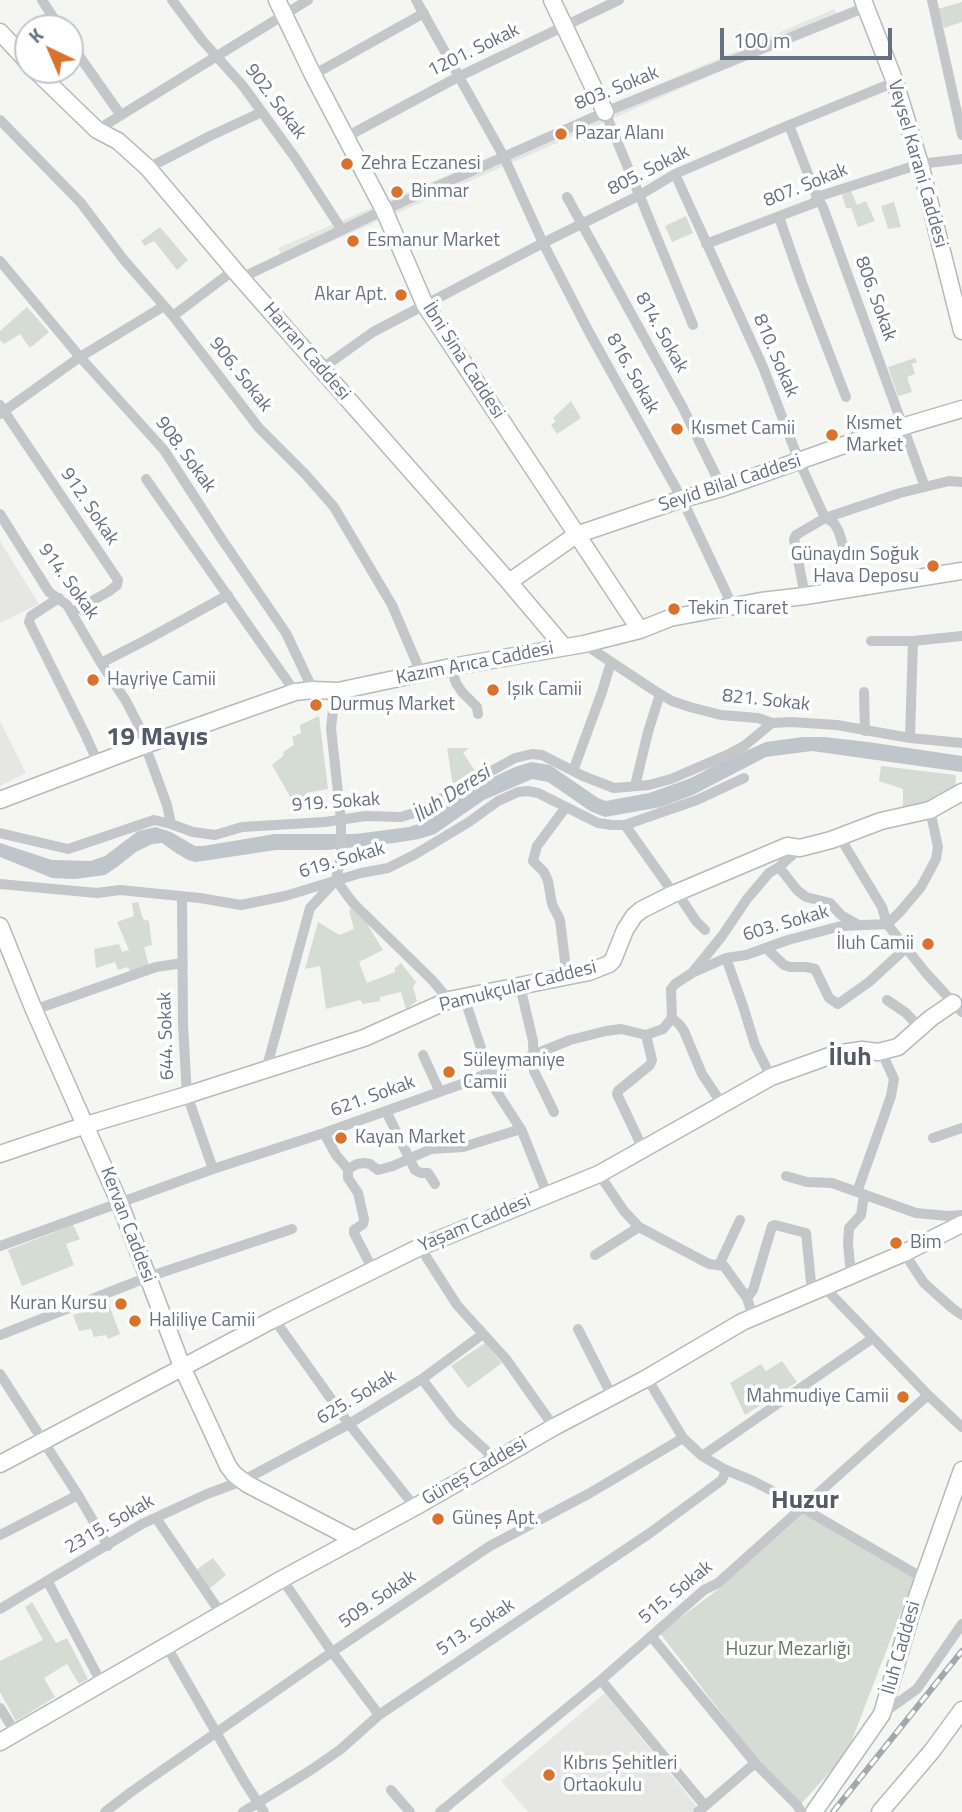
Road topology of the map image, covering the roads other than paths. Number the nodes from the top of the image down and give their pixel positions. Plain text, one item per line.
1 (172, 0) edge
2 (308, 0) edge
3 (416, 0) edge
4 (552, 0) edge
5 (619, 0) edge
6 (932, 0) edge
7 (865, 4) edge
8 (281, 7) edge
9 (424, 13) junction
10 (564, 28) junction
11 (0, 32) edge
12 (14, 47) edge
13 (216, 55) junction
14 (84, 63) edge
15 (313, 75) junction
16 (458, 77) junction
17 (895, 82) junction
18 (49, 84) edge
19 (262, 112) junction
20 (605, 112) junction
21 (120, 114) junction
22 (0, 120) edge
23 (789, 125) junction
24 (97, 130) junction
25 (962, 135) edge
26 (346, 137) junction
27 (503, 157) junction
28 (962, 159) edge
29 (920, 164) junction
30 (148, 168) junction
31 (675, 174) junction
32 (640, 195) junction
33 (567, 197) dead end
34 (817, 197) junction
35 (384, 210) junction
36 (779, 217) junction
37 (581, 226) junction
38 (342, 230) junction
39 (544, 243) junction
40 (706, 244) junction
41 (0, 261) edge
42 (238, 274) junction
43 (425, 305) junction
44 (164, 306) junction
45 (173, 316) junction
46 (693, 325) dead end
47 (962, 331) edge
48 (80, 357) junction
49 (321, 369) junction
50 (846, 397) dead end
51 (962, 409) edge
52 (1, 410) edge
53 (903, 425) junction
54 (799, 461) junction
55 (146, 479) dead end
56 (962, 482) edge
57 (925, 487) junction
58 (722, 488) junction
59 (682, 499) junction
60 (0, 514) edge
61 (825, 518) junction
62 (576, 535) junction
63 (844, 549) dead end
64 (962, 571) edge
65 (509, 582) junction
66 (228, 595) junction
67 (805, 596) junction
68 (59, 597) junction
69 (733, 607) junction
70 (72, 612) junction
71 (538, 617) junction
72 (640, 630) junction
73 (962, 636) edge
74 (872, 641) dead end
75 (913, 641) junction
76 (584, 644) junction
77 (564, 647) junction
78 (520, 655) junction
79 (611, 662) junction
80 (101, 663) junction
81 (450, 667) junction
82 (421, 673) junction
83 (313, 690) junction
84 (338, 691) junction
85 (295, 692) junction
86 (864, 692) dead end
87 (660, 694) junction
88 (478, 714) dead end
89 (772, 723) junction
90 (865, 731) junction
91 (910, 738) junction
92 (962, 743) edge
93 (145, 746) junction
94 (98, 763) junction
95 (573, 771) junction
96 (744, 778) dead end
97 (635, 786) junction
98 (962, 792) edge
99 (0, 800) edge
100 (566, 807) junction
101 (930, 810) junction
102 (341, 823) junction
103 (171, 824) junction
104 (625, 825) junction
105 (0, 833) edge
106 (839, 836) junction
107 (800, 848) junction
108 (779, 867) junction
109 (336, 880) junction
110 (0, 884) edge
111 (674, 894) junction
112 (182, 897) junction
113 (887, 924) junction
114 (859, 925) junction
115 (0, 926) edge
116 (705, 930) dead end
117 (766, 948) junction
118 (906, 948) junction
119 (726, 958) junction
120 (183, 963) junction
121 (692, 973) junction
122 (567, 977) junction
123 (520, 986) junction
124 (456, 998) junction
125 (887, 1000) dead end
126 (957, 1008) edge
127 (34, 1010) junction
128 (672, 1018) junction
129 (920, 1028) junction
130 (646, 1035) junction
131 (881, 1051) junction
132 (533, 1054) junction
133 (423, 1055) dead end
134 (266, 1070) junction
135 (491, 1073) junction
136 (771, 1077) junction
137 (440, 1092) junction
138 (187, 1095) junction
139 (722, 1104) junction
140 (386, 1111) junction
141 (554, 1112) dead end
142 (86, 1125) junction
143 (962, 1128) edge
144 (521, 1129) junction
145 (324, 1133) junction
146 (933, 1138) dead end
147 (643, 1149) junction
148 (0, 1154) edge
149 (410, 1159) junction
150 (213, 1169) junction
151 (348, 1169) junction
152 (599, 1174) junction
153 (786, 1176) dead end
154 (435, 1184) dead end
155 (860, 1193) junction
156 (547, 1194) junction
157 (120, 1203) junction
158 (962, 1215) edge
159 (740, 1220) dead end
160 (962, 1224) edge
161 (639, 1227) junction
162 (292, 1229) dead end
163 (0, 1246) edge
164 (420, 1247) junction
165 (904, 1253) junction
166 (595, 1255) dead end
167 (719, 1265) junction
168 (373, 1270) junction
169 (851, 1275) junction
170 (148, 1278) junction
171 (818, 1289) junction
172 (747, 1298) junction
173 (962, 1315) edge
174 (753, 1317) junction
175 (274, 1319) junction
176 (578, 1329) dead end
177 (483, 1334) junction
178 (0, 1335) edge
179 (873, 1338) junction
180 (183, 1369) junction
181 (1, 1377) edge
182 (647, 1378) junction
183 (422, 1379) junction
184 (929, 1395) junction
185 (612, 1396) junction
186 (349, 1424) junction
187 (554, 1426) junction
188 (962, 1427) edge
189 (683, 1438) junction
190 (43, 1442) junction
191 (702, 1456) junction
192 (496, 1460) junction
193 (0, 1464) edge
194 (726, 1470) junction
195 (962, 1470) edge
196 (242, 1481) junction
197 (78, 1495) junction
198 (415, 1507) junction
199 (803, 1508) junction
200 (156, 1518) junction
201 (0, 1535) edge
202 (355, 1540) junction
203 (107, 1546) junction
204 (923, 1578) junction
205 (282, 1579) junction
206 (48, 1582) junction
207 (0, 1609) edge
208 (222, 1615) junction
209 (962, 1624) edge
210 (651, 1636) junction
211 (167, 1647) junction
212 (332, 1652) junction
213 (601, 1680) junction
214 (102, 1684) junction
215 (0, 1707) edge
216 (962, 1710) edge
217 (882, 1714) junction
218 (379, 1715) junction
219 (16, 1733) junction
220 (216, 1733) junction
221 (0, 1742) edge
222 (755, 1763) junction
223 (391, 1790) dead end
224 (261, 1807) edge
225 (702, 1809) edge
226 (445, 1810) edge
227 (105, 1812) edge
228 (243, 1812) edge
229 (410, 1812) edge
230 (801, 1812) edge
231 (814, 1812) edge
232 (880, 1812) edge

1 - 13 street, 902. Sokak
2 - 8 street
3 - 9 street, 816. Sokak
4 - 10 street
5 - 10 street, 1201. Sokak
6 - 25 street
7 - 17 street, Veysel Karani Caddesi
7 - 20 street, 803. Sokak
8 - 13 street
8 - 15 street, İbni Sina Caddesi
9 - 15 street
9 - 16 street, 816. Sokak
10 - 16 street, 1201. Sokak
10 - 20 street
11 - 12 street
13 - 19 street, 902. Sokak
13 - 21 street
14 - 21 street
15 - 26 street, İbni Sina Caddesi
16 - 26 street, 1201. Sokak
16 - 27 street, 816. Sokak
17 - 23 street, 805. Sokak
17 - 29 street, Veysel Karani Caddesi
18 - 24 street, Harran Caddesi
19 - 30 street
19 - 38 street, 902. Sokak
20 - 27 street, 803. Sokak
20 - 32 street
21 - 24 street
22 - 44 street, 906. Sokak
23 - 31 street, 805. Sokak
23 - 34 street, 806. Sokak
24 - 30 street, Harran Caddesi
26 - 35 street, İbni Sina Caddesi
27 - 35 street, 803. Sokak
27 - 39 street, 816. Sokak
28 - 29 street, 807. Sokak
29 - 34 street, 807. Sokak
29 - 47 street, Veysel Karani Caddesi
30 - 42 street, Harran Caddesi
31 - 32 street, 805. Sokak
31 - 40 street, 810. Sokak
32 - 37 street, 805. Sokak
32 - 46 street
33 - 37 street, 814. Sokak
34 - 36 street, 807. Sokak
34 - 53 street, 806. Sokak
35 - 38 street, 803. Sokak
35 - 43 street, İbni Sina Caddesi
36 - 40 street, 807. Sokak
36 - 50 street
37 - 39 street, 805. Sokak
37 - 58 street, 814. Sokak
38 - 42 street, 803. Sokak
39 - 43 street, 805. Sokak
39 - 59 street, 816. Sokak
40 - 54 street, 810. Sokak
41 - 48 street, 908. Sokak
42 - 45 street, 803. Sokak
42 - 49 street, Harran Caddesi
43 - 49 street, 805. Sokak
43 - 62 street, İbni Sina Caddesi
44 - 45 street, 906. Sokak
44 - 48 street
45 - 82 street, 906. Sokak
48 - 52 street
48 - 83 street, 908. Sokak
49 - 65 street, Harran Caddesi
51 - 53 street, Seyid Bilal Caddesi
52 - 70 street, 912. Sokak
53 - 54 street, Seyid Bilal Caddesi
53 - 57 street, 806. Sokak
54 - 58 street, Seyid Bilal Caddesi
54 - 61 street, 810. Sokak
55 - 66 street
56 - 57 street
57 - 61 street
58 - 59 street, Seyid Bilal Caddesi
59 - 62 street, Seyid Bilal Caddesi
59 - 69 street, 816. Sokak
60 - 68 street, 914. Sokak
61 - 63 street, 810. Sokak
61 - 67 street
62 - 65 street, Seyid Bilal Caddesi
62 - 72 street, İbni Sina Caddesi
64 - 67 street, Kazım Arıca Caddesi
65 - 71 street, Harran Caddesi
66 - 80 street
66 - 85 street
67 - 69 street, Kazım Arıca Caddesi
68 - 70 street, 914. Sokak
68 - 94 street
69 - 72 street, Kazım Arıca Caddesi
70 - 80 street, 914. Sokak
71 - 77 street, Harran Caddesi
71 - 78 street
72 - 76 street, Kazım Arıca Caddesi
73 - 75 street
74 - 75 street
75 - 91 street
76 - 77 street, Kazım Arıca Caddesi
76 - 79 street, 821. Sokak
77 - 78 street, Kazım Arıca Caddesi
78 - 81 street, Kazım Arıca Caddesi
79 - 87 street, 821. Sokak
79 - 95 street
80 - 93 street, 914. Sokak
81 - 82 street, Kazım Arıca Caddesi
81 - 88 street
82 - 84 street, Kazım Arıca Caddesi
83 - 84 street, Kazım Arıca Caddesi
83 - 85 street, Kazım Arıca Caddesi
84 - 102 street
85 - 93 street, Kazım Arıca Caddesi
86 - 90 street
87 - 89 street, 821. Sokak
87 - 97 street
89 - 90 street, 821. Sokak
89 - 97 street, 919. Sokak
90 - 91 street, 821. Sokak
91 - 92 street, 821. Sokak
93 - 94 street, Kazım Arıca Caddesi
93 - 103 street, 914. Sokak
94 - 99 street, Kazım Arıca Caddesi
95 - 97 street, 919. Sokak
95 - 102 street, 919. Sokak
96 - 104 street, 619. Sokak
98 - 101 street, Pamukçular Caddesi
100 - 104 street, 619. Sokak
100 - 109 street, 619. Sokak
100 - 122 street
101 - 106 street, Pamukçular Caddesi
101 - 113 street
102 - 103 street, 919. Sokak
102 - 109 street
103 - 105 street, 919. Sokak
104 - 111 street
106 - 107 street, Pamukçular Caddesi
106 - 113 street
107 - 108 street
107 - 111 street, Pamukçular Caddesi
108 - 114 street
108 - 121 street
109 - 112 street, 619. Sokak
109 - 124 street
109 - 134 street
110 - 112 street, 619. Sokak
111 - 116 street
111 - 122 street, Pamukçular Caddesi
112 - 120 street, 644. Sokak
113 - 114 street, 603. Sokak
113 - 118 street
114 - 117 street, 603. Sokak
115 - 127 street, Kervan Caddesi
117 - 118 street
117 - 119 street, 603. Sokak
118 - 126 street
119 - 121 street, 603. Sokak
119 - 136 street
120 - 127 street
120 - 138 street, 644. Sokak
121 - 128 street
122 - 123 street, Pamukçular Caddesi
123 - 124 street, Pamukçular Caddesi
123 - 132 street
124 - 134 street, Pamukçular Caddesi
124 - 135 street
125 - 129 street
126 - 129 street, Yaşam Caddesi
127 - 142 street, Kervan Caddesi
128 - 130 street
128 - 139 street
129 - 131 street, Yaşam Caddesi
130 - 132 street, 621. Sokak
130 - 147 street
131 - 136 street, Yaşam Caddesi
131 - 155 street
132 - 135 street, 621. Sokak
132 - 141 street
133 - 137 street
134 - 138 street, Pamukçular Caddesi
135 - 137 street, 621. Sokak
135 - 144 street
136 - 139 street, Yaşam Caddesi
137 - 140 street, 621. Sokak
138 - 142 street, Pamukçular Caddesi
138 - 150 street, 644. Sokak
139 - 147 street, Yaşam Caddesi
140 - 145 street, 621. Sokak
140 - 149 street
142 - 148 street, Pamukçular Caddesi
142 - 157 street, Kervan Caddesi
143 - 146 street
144 - 149 street
144 - 156 street
145 - 150 street, 621. Sokak
145 - 151 street
147 - 152 street, Yaşam Caddesi
149 - 151 street
149 - 154 street
150 - 157 street, 621. Sokak
151 - 168 street
152 - 156 street, Yaşam Caddesi
152 - 161 street
153 - 155 street
155 - 158 street
155 - 169 street
156 - 164 street, Yaşam Caddesi
157 - 163 street, 621. Sokak
157 - 170 street, Kervan Caddesi
159 - 167 street
160 - 165 street, Güneş Caddesi
161 - 166 street
161 - 167 street
162 - 170 street
164 - 168 street, Yaşam Caddesi
164 - 177 street
165 - 169 street, Güneş Caddesi
165 - 173 street
167 - 172 street
168 - 175 street, Yaşam Caddesi
169 - 171 street, Güneş Caddesi
170 - 178 street
170 - 180 street, Kervan Caddesi
171 - 172 street
171 - 174 street, Güneş Caddesi
171 - 179 street
172 - 174 street
174 - 182 street, Güneş Caddesi
175 - 180 street, Yaşam Caddesi
175 - 186 street
176 - 185 street
177 - 183 street, 625. Sokak
177 - 187 street
179 - 184 street
179 - 191 street
180 - 190 street, Yaşam Caddesi
180 - 196 street, Kervan Caddesi
181 - 190 street
182 - 185 street, Güneş Caddesi
182 - 189 street
183 - 186 street, 625. Sokak
183 - 192 street
184 - 188 street
184 - 199 street, 515. Sokak
185 - 187 street, Güneş Caddesi
186 - 196 street, 625. Sokak
186 - 198 street
187 - 192 street, Güneş Caddesi
189 - 191 street
189 - 212 street, 509. Sokak
190 - 193 street, Yaşam Caddesi
190 - 197 street
191 - 194 street
192 - 198 street, Güneş Caddesi
194 - 199 street
194 - 218 street, 513. Sokak
195 - 204 street, İluh Caddesi
196 - 200 street, 2315. Sokak
196 - 202 street, Kervan Caddesi
197 - 201 street
197 - 203 street
198 - 202 street, Güneş Caddesi
199 - 204 street
199 - 210 street, 515. Sokak
200 - 203 street, 2315. Sokak
200 - 208 street
202 - 205 street, Güneş Caddesi
203 - 206 street, 2315. Sokak
204 - 217 street, İluh Caddesi
205 - 208 street, Güneş Caddesi
205 - 212 street
206 - 207 street, 2315. Sokak
206 - 214 street
208 - 211 street, Güneş Caddesi
209 - 217 street
210 - 213 street, 515. Sokak
210 - 222 street
211 - 214 street, Güneş Caddesi
211 - 220 street
212 - 218 street
212 - 220 street, 509. Sokak
213 - 225 street
213 - 226 street, 515. Sokak
214 - 219 street, Güneş Caddesi
215 - 219 street
216 - 232 street
217 - 231 street, İluh Caddesi
218 - 224 street, 513. Sokak
219 - 221 street, Güneş Caddesi
220 - 224 street
220 - 227 street, 509. Sokak
222 - 225 street
222 - 230 street
223 - 229 street
224 - 228 street, 513. Sokak

